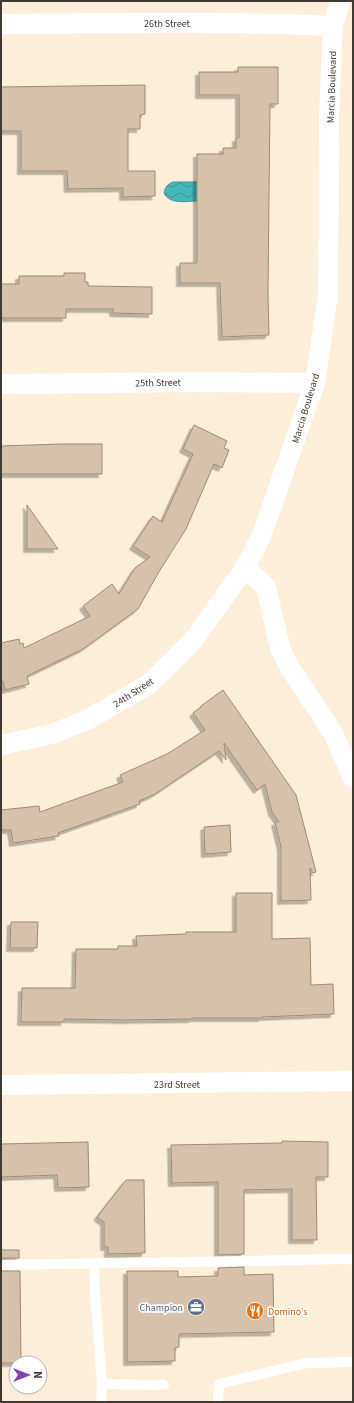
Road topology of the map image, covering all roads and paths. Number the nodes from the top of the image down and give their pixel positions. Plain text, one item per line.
1 (340, 1) edge
2 (1, 24) edge
3 (333, 26) junction
4 (315, 383) junction
5 (1, 384) edge
6 (245, 568) junction
7 (1, 745) edge
8 (353, 778) edge
9 (353, 1081) edge
10 (1, 1085) edge
11 (353, 1259) edge
12 (94, 1264) junction
13 (1, 1265) edge
14 (353, 1362) edge
15 (102, 1384) junction
16 (164, 1385) dead end
17 (101, 1402) edge
18 (218, 1402) edge

1 - 3 street, Marcia Boulevard
2 - 3 street, 26th Street
3 - 4 street, Marcia Boulevard
4 - 5 street, 25th Street
4 - 6 street, Marcia Boulevard
6 - 7 street, 24th Street
6 - 8 street
9 - 10 street, 23rd Street
11 - 12 lane
12 - 13 lane
12 - 15 lane
14 - 18 lane
15 - 16 lane
15 - 17 lane

